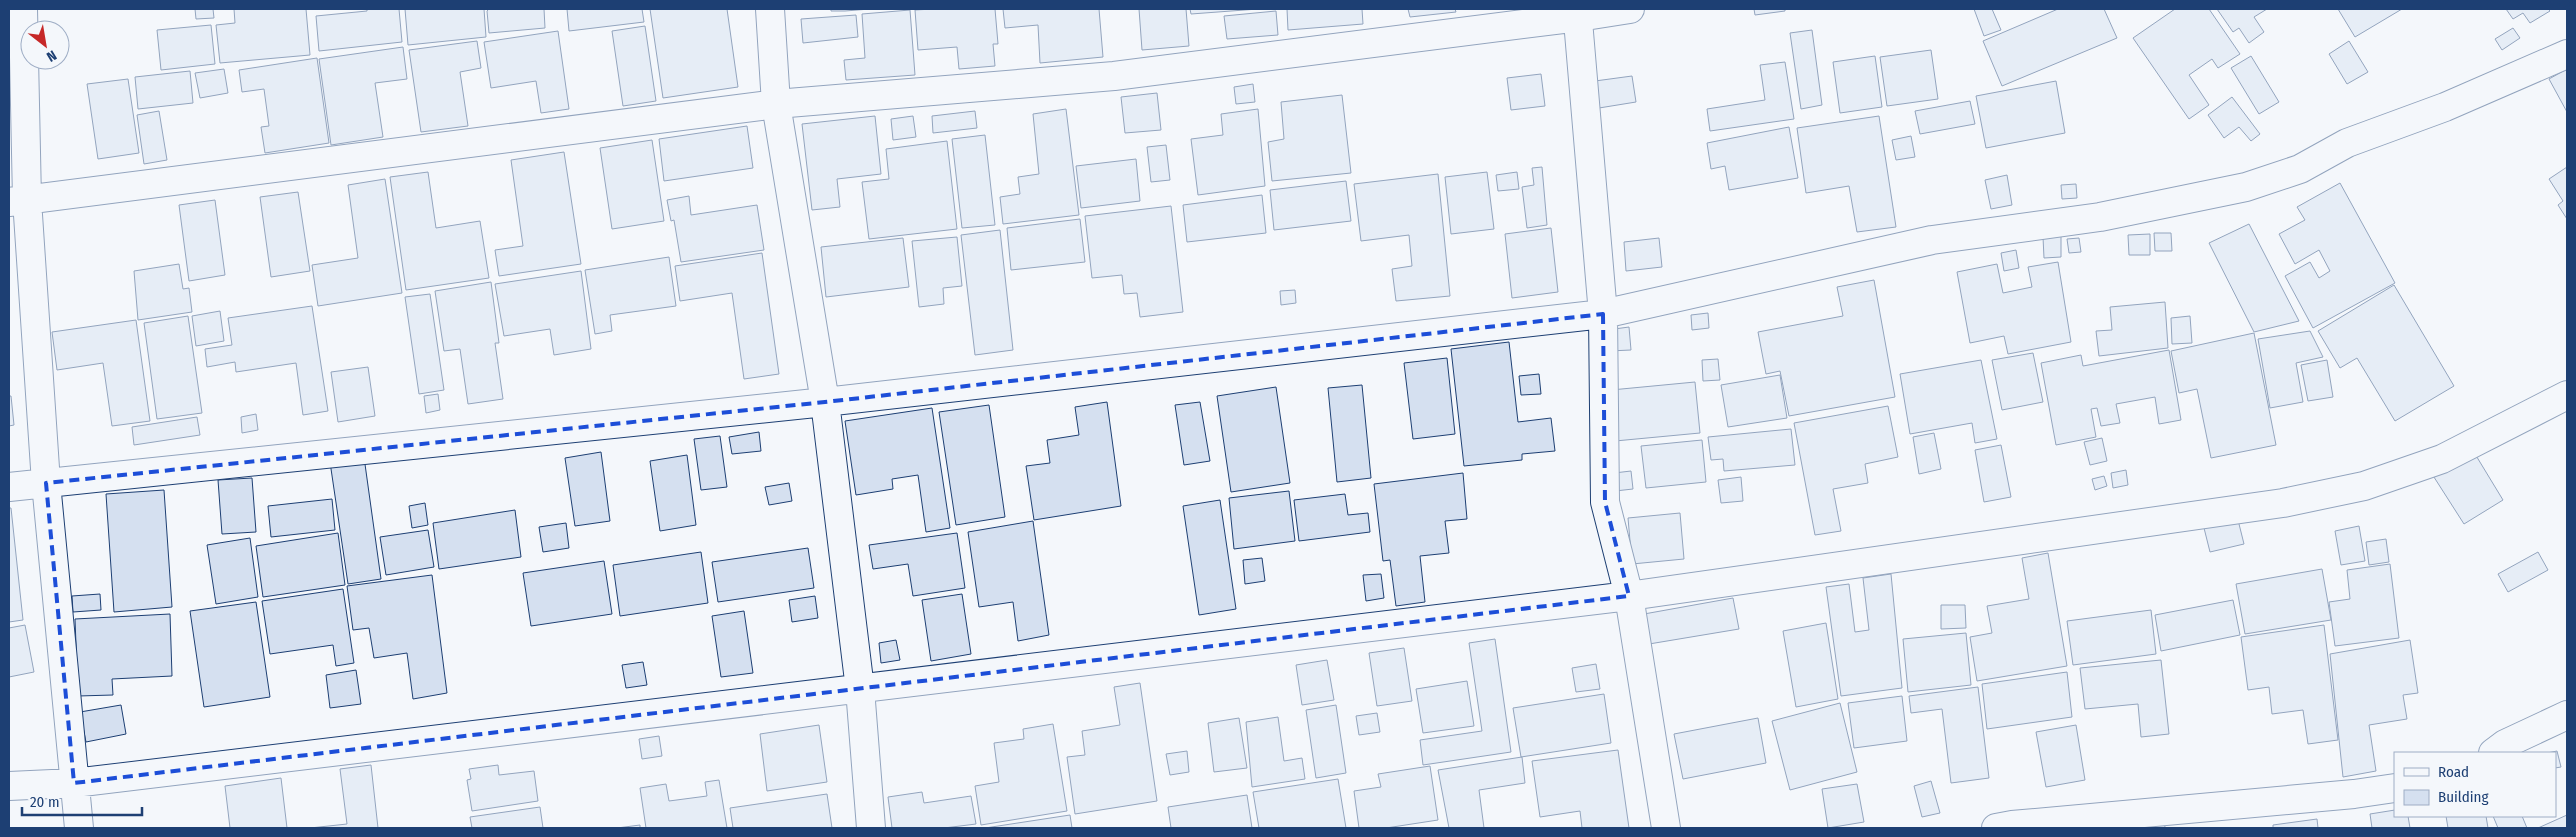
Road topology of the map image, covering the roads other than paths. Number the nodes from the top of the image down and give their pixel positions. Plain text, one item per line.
1 (23, 9) edge
2 (770, 9) edge
3 (1630, 9) edge
4 (1578, 13) edge
5 (2567, 54) edge
6 (776, 104) junction
7 (18, 201) edge
8 (1603, 314) junction
9 (2567, 395) edge
10 (825, 402) junction
11 (46, 483) junction
12 (9, 487) edge
13 (1629, 596) junction
14 (860, 689) junction
15 (2567, 716) edge
16 (2494, 752) edge
17 (74, 783) junction
18 (9, 786) edge
19 (2394, 788) edge
20 (79, 828) edge
21 (871, 828) edge
22 (1666, 828) edge
23 (1996, 828) edge

1 - 7 street
2 - 6 street
3 - 4 street
4 - 6 street
4 - 8 street
5 - 8 street
6 - 7 street
6 - 10 street
7 - 11 street
8 - 10 street
8 - 13 street
9 - 13 street
10 - 11 street
10 - 14 street
11 - 12 street
11 - 17 street
13 - 14 street
13 - 22 street
14 - 17 street
14 - 21 street
15 - 16 street
17 - 18 street
17 - 20 street
19 - 23 street

